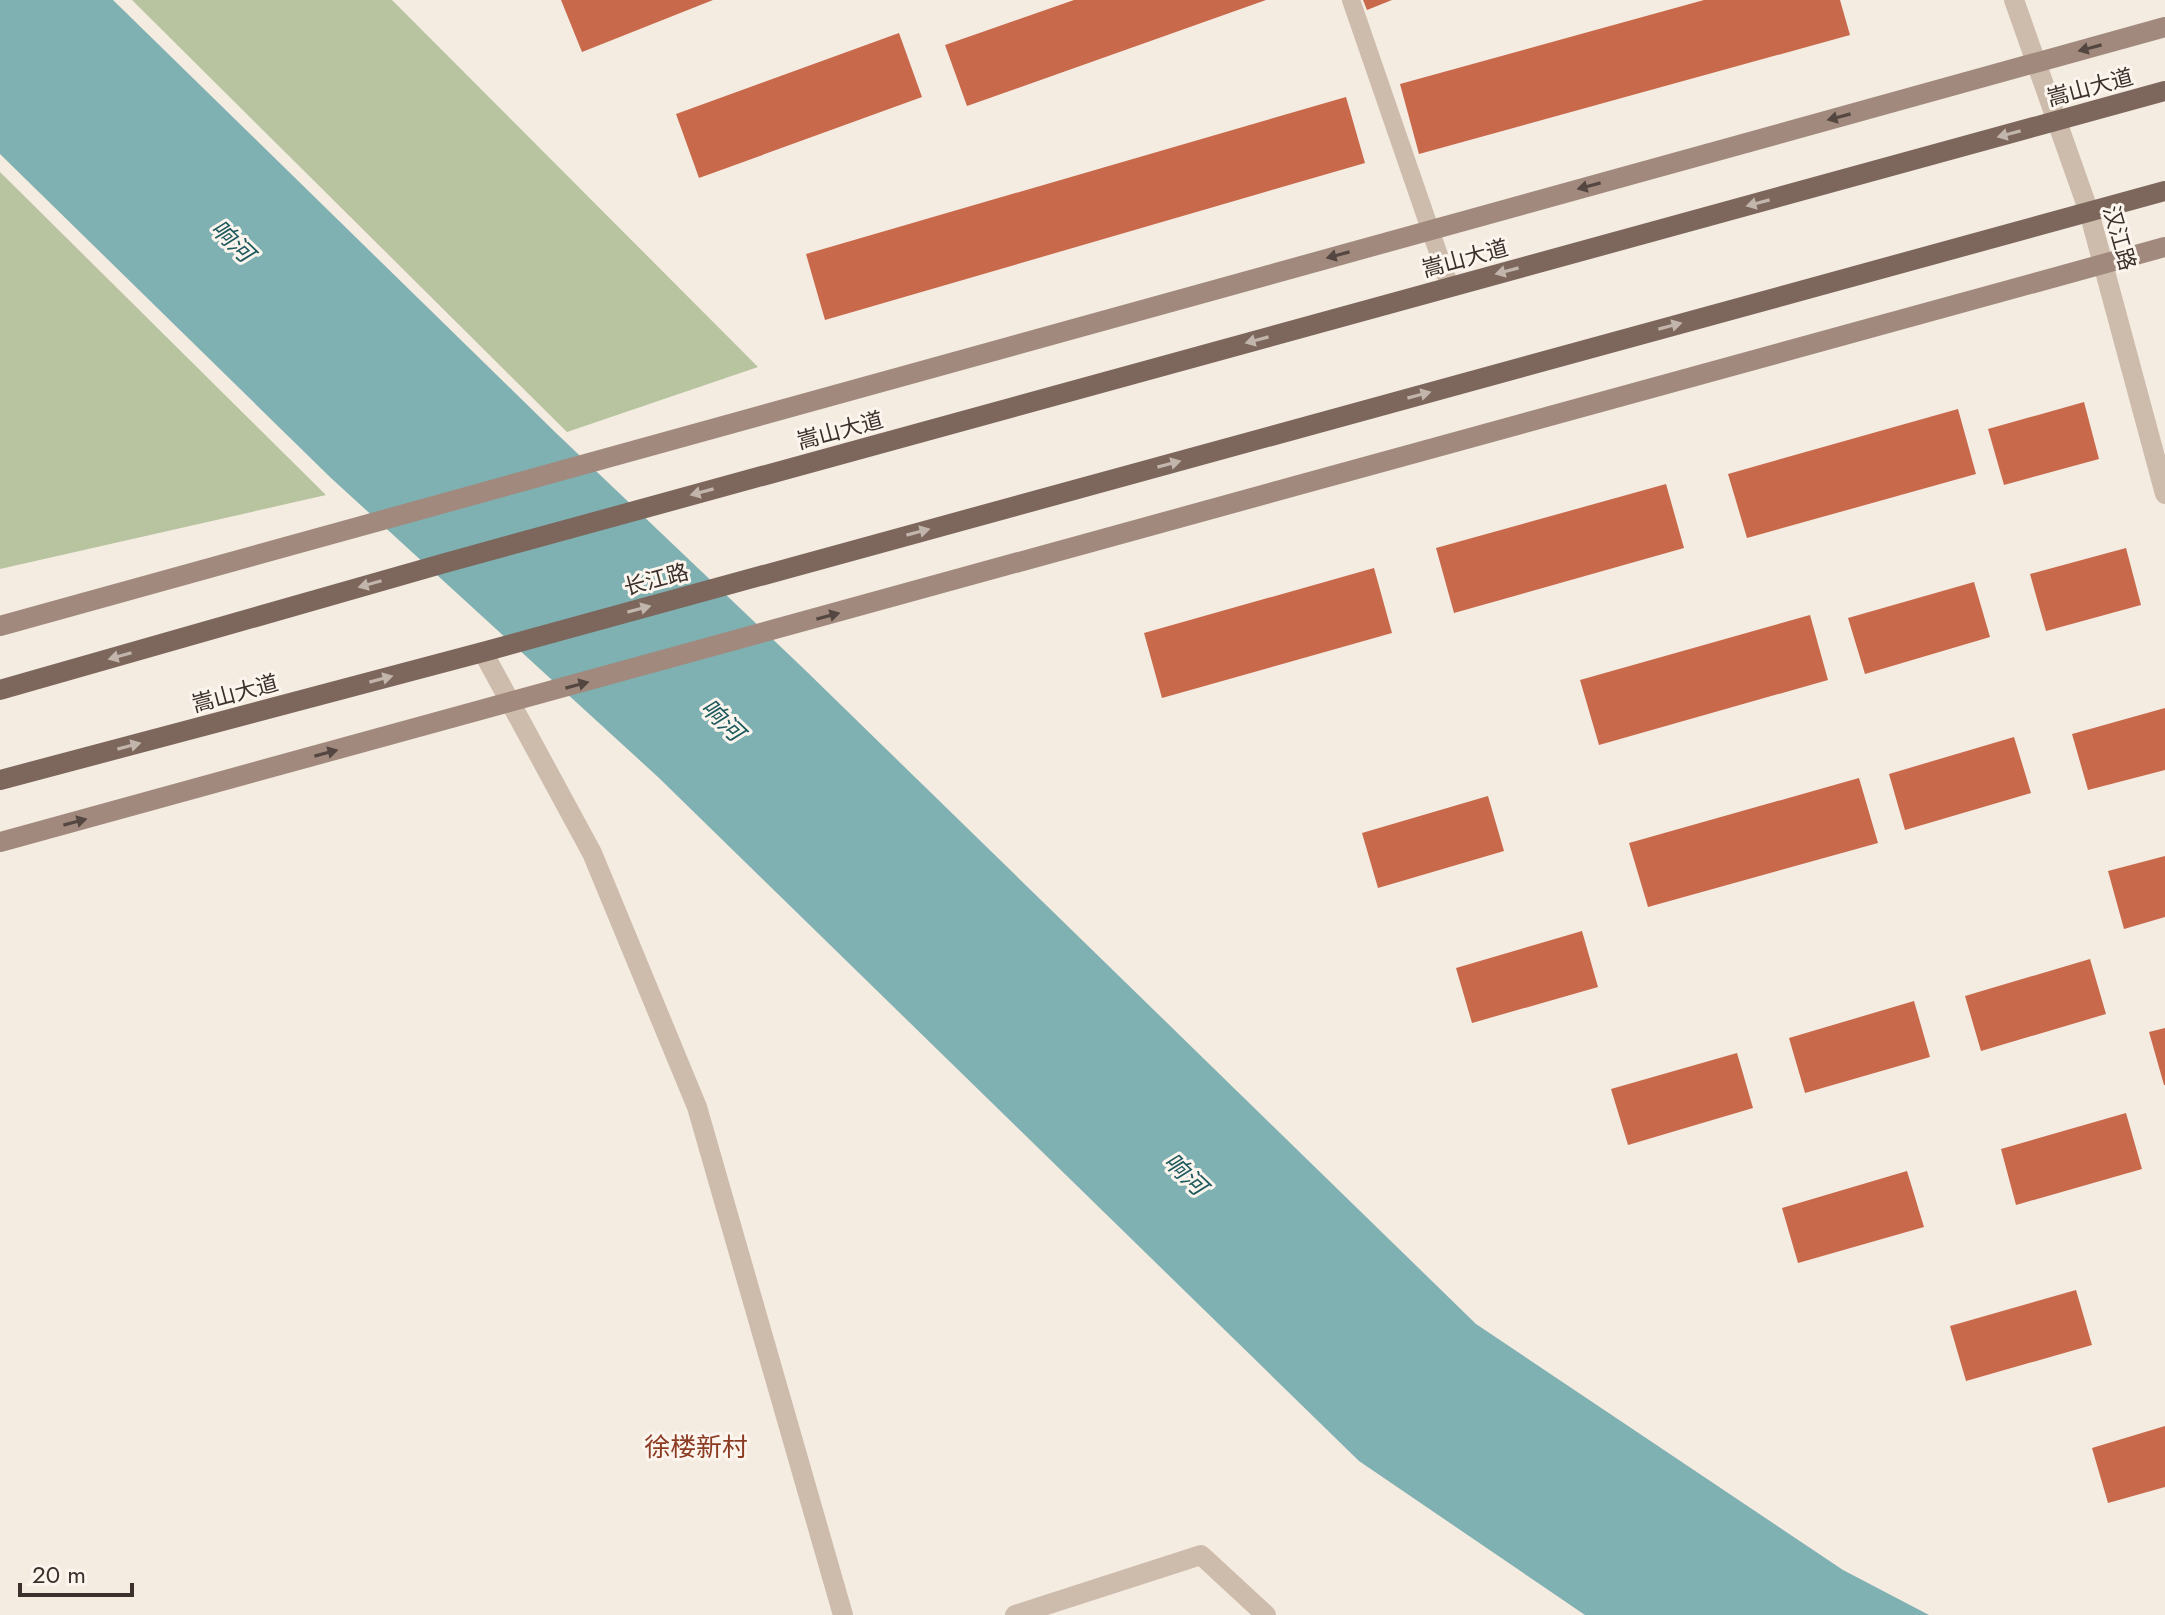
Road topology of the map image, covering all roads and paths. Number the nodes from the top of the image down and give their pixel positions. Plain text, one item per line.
1 (1351, 0) edge
2 (2014, 0) edge
3 (2165, 27) edge
4 (2037, 63) junction
5 (2165, 91) edge
6 (2057, 121) junction
7 (2165, 191) edge
8 (2089, 212) junction
9 (1432, 230) junction
10 (2165, 247) edge
11 (2103, 264) junction
12 (1450, 287) junction
13 (2165, 494) edge
14 (0, 626) edge
15 (483, 652) junction
16 (0, 690) edge
17 (511, 703) junction
18 (0, 780) edge
19 (0, 842) edge
20 (843, 1615) edge
21 (1015, 1615) edge
22 (1266, 1615) edge

1 - 9 lane
2 - 4 street, 汉江路
3 -> 4 main road
4 - 6 street, 汉江路
4 -> 9 main road
5 - 6 main road, 嵩山大道
6 - 8 street, 汉江路
6 -> 12 main road, 嵩山大道
7 - 8 main road
8 - 11 street, 汉江路
15 -> 8 main road, 长江路
9 - 12 lane
9 -> 14 main road
10 - 11 main road
11 - 13 street, 汉江路
17 -> 11 main road
12 -> 16 main road, 嵩山大道
15 - 17 street
18 -> 15 main road, 嵩山大道
19 -> 17 main road
17 - 20 street
21 - 22 street

